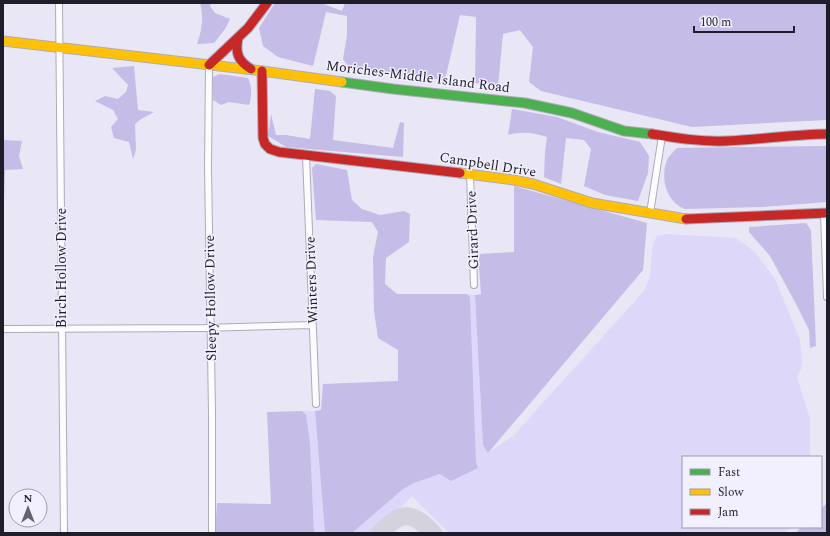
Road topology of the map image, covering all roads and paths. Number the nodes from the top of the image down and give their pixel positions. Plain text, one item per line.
1 (59, 3) edge
2 (267, 3) edge
3 (238, 38) junction
4 (3, 41) edge
5 (60, 47) junction
6 (209, 65) junction
7 (252, 70) junction
8 (262, 71) junction
9 (827, 134) edge
10 (662, 136) junction
11 (306, 156) junction
12 (470, 174) junction
13 (650, 213) junction
14 (825, 213) edge
15 (474, 285) dead end
16 (827, 297) edge
17 (312, 325) junction
18 (210, 327) junction
19 (62, 328) junction
20 (3, 329) edge
21 (316, 404) dead end
22 (212, 531) dead end
23 (64, 533) edge

1 - 5 street, Birch Hollow Drive
2 - 3 main road
3 - 6 main road
3 - 7 main road
4 - 5 main road, Moriches-Middle Island Road
5 - 6 main road, Moriches-Middle Island Road
5 - 19 street, Birch Hollow Drive
6 - 7 main road, Moriches-Middle Island Road
6 - 18 street, Sleepy Hollow Drive
7 - 8 main road, Moriches-Middle Island Road
8 - 10 main road, Moriches-Middle Island Road
8 - 11 main road, Campbell Drive
9 - 10 main road, Moriches-Middle Island Road
10 - 13 street
11 - 12 main road, Campbell Drive
11 - 17 street, Winters Drive
12 - 13 main road, Campbell Drive
12 - 15 street, Girard Drive
13 - 14 main road, Campbell Drive
14 - 16 street
17 - 18 street
17 - 21 street, Winters Drive
18 - 19 street
18 - 22 street, Sleepy Hollow Drive
19 - 20 street
19 - 23 street, Birch Hollow Drive

